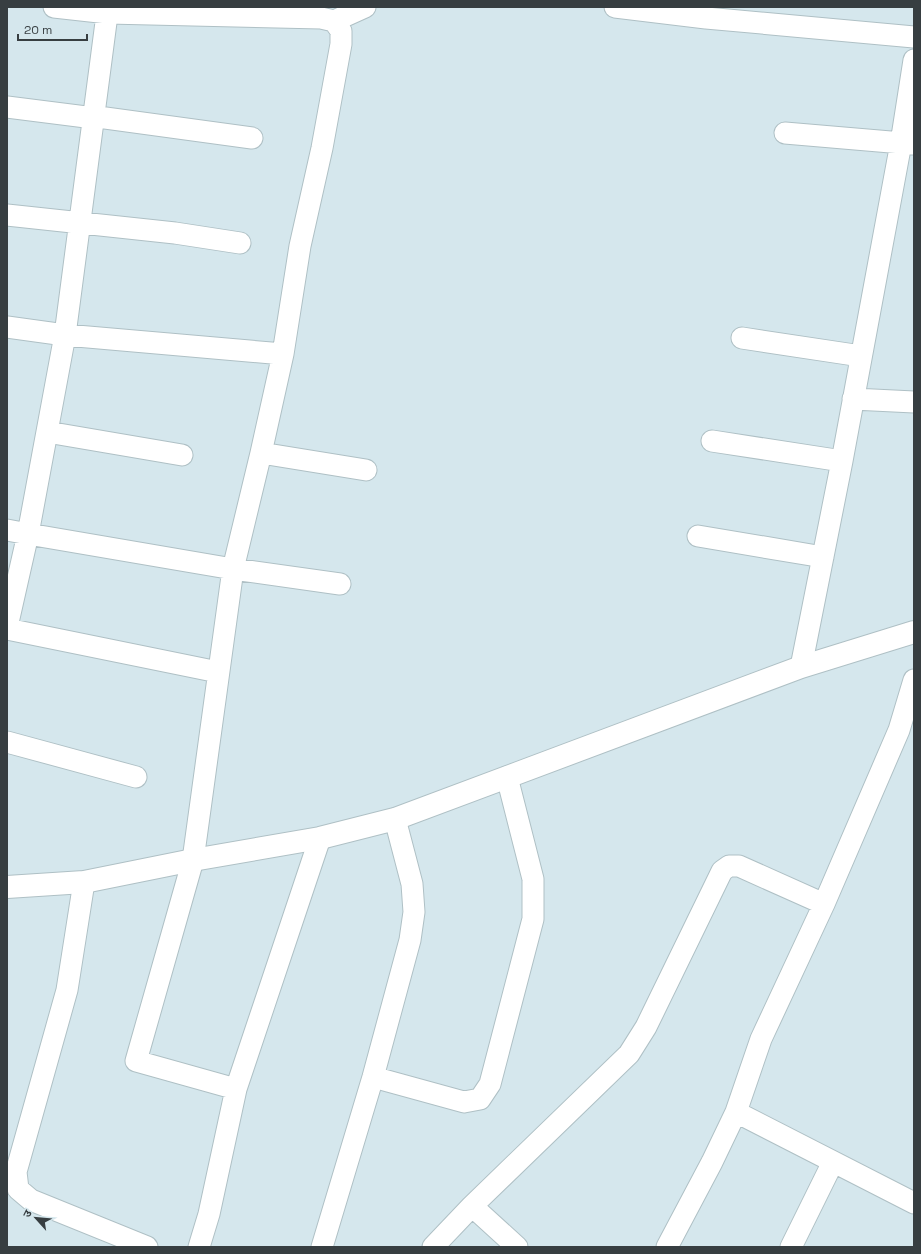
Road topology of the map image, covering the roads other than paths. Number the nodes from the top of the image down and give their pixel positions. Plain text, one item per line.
1 (54, 7) edge
2 (365, 7) edge
3 (616, 7) edge
4 (108, 10) edge
5 (334, 21) junction
6 (914, 37) edge
7 (914, 60) edge
8 (7, 108) edge
9 (94, 118) junction
10 (785, 133) dead end
11 (252, 138) dead end
12 (908, 143) edge
13 (7, 215) edge
14 (80, 224) junction
15 (240, 243) dead end
16 (7, 327) edge
17 (65, 335) junction
18 (742, 338) dead end
19 (283, 354) junction
20 (861, 356) junction
21 (853, 399) junction
22 (914, 402) edge
23 (47, 432) junction
24 (712, 441) dead end
25 (261, 453) junction
26 (182, 455) dead end
27 (842, 461) junction
28 (366, 470) dead end
29 (7, 530) edge
30 (28, 534) junction
31 (698, 536) dead end
32 (823, 557) junction
33 (233, 569) junction
34 (340, 584) dead end
35 (7, 628) edge
36 (914, 632) edge
37 (801, 667) junction
38 (218, 672) junction
39 (914, 680) edge
40 (907, 733) edge
41 (7, 742) edge
42 (136, 777) dead end
43 (507, 777) junction
44 (395, 819) junction
45 (320, 838) junction
46 (193, 860) junction
47 (84, 882) junction
48 (7, 887) edge
49 (824, 904) junction
50 (373, 1077) junction
51 (236, 1089) junction
52 (736, 1112) junction
53 (833, 1162) junction
54 (914, 1203) edge
55 (472, 1206) junction
56 (147, 1247) edge
57 (199, 1247) edge
58 (322, 1247) edge
59 (433, 1247) edge
60 (517, 1247) edge
61 (667, 1247) edge
62 (791, 1247) edge

1 - 4 street
2 - 5 street
3 - 6 street
4 - 5 street
4 - 9 street
5 - 19 street
7 - 12 street
8 - 9 street
9 - 11 street
9 - 14 street
10 - 12 street
12 - 20 street
13 - 14 street
14 - 15 street
14 - 17 street
16 - 17 street
17 - 19 street
17 - 23 street
18 - 20 street
19 - 25 street
20 - 21 street
21 - 22 street
21 - 27 street
23 - 26 street
23 - 30 street
24 - 27 street
25 - 28 street
25 - 33 street
27 - 32 street
29 - 30 street
30 - 33 street
30 - 35 street
31 - 32 street
32 - 37 street
33 - 34 street
33 - 38 street
35 - 38 street
36 - 37 street
37 - 43 street
38 - 46 street
39 - 40 street
40 - 49 street
41 - 42 street
43 - 44 street
43 - 50 street
44 - 45 street
44 - 50 street
45 - 46 street
45 - 51 street
46 - 47 street
46 - 51 street
47 - 48 street
47 - 56 street
49 - 52 street
49 - 55 street
50 - 58 street
51 - 57 street
52 - 53 street
52 - 61 street
53 - 54 street
53 - 62 street
55 - 59 street
55 - 60 street

